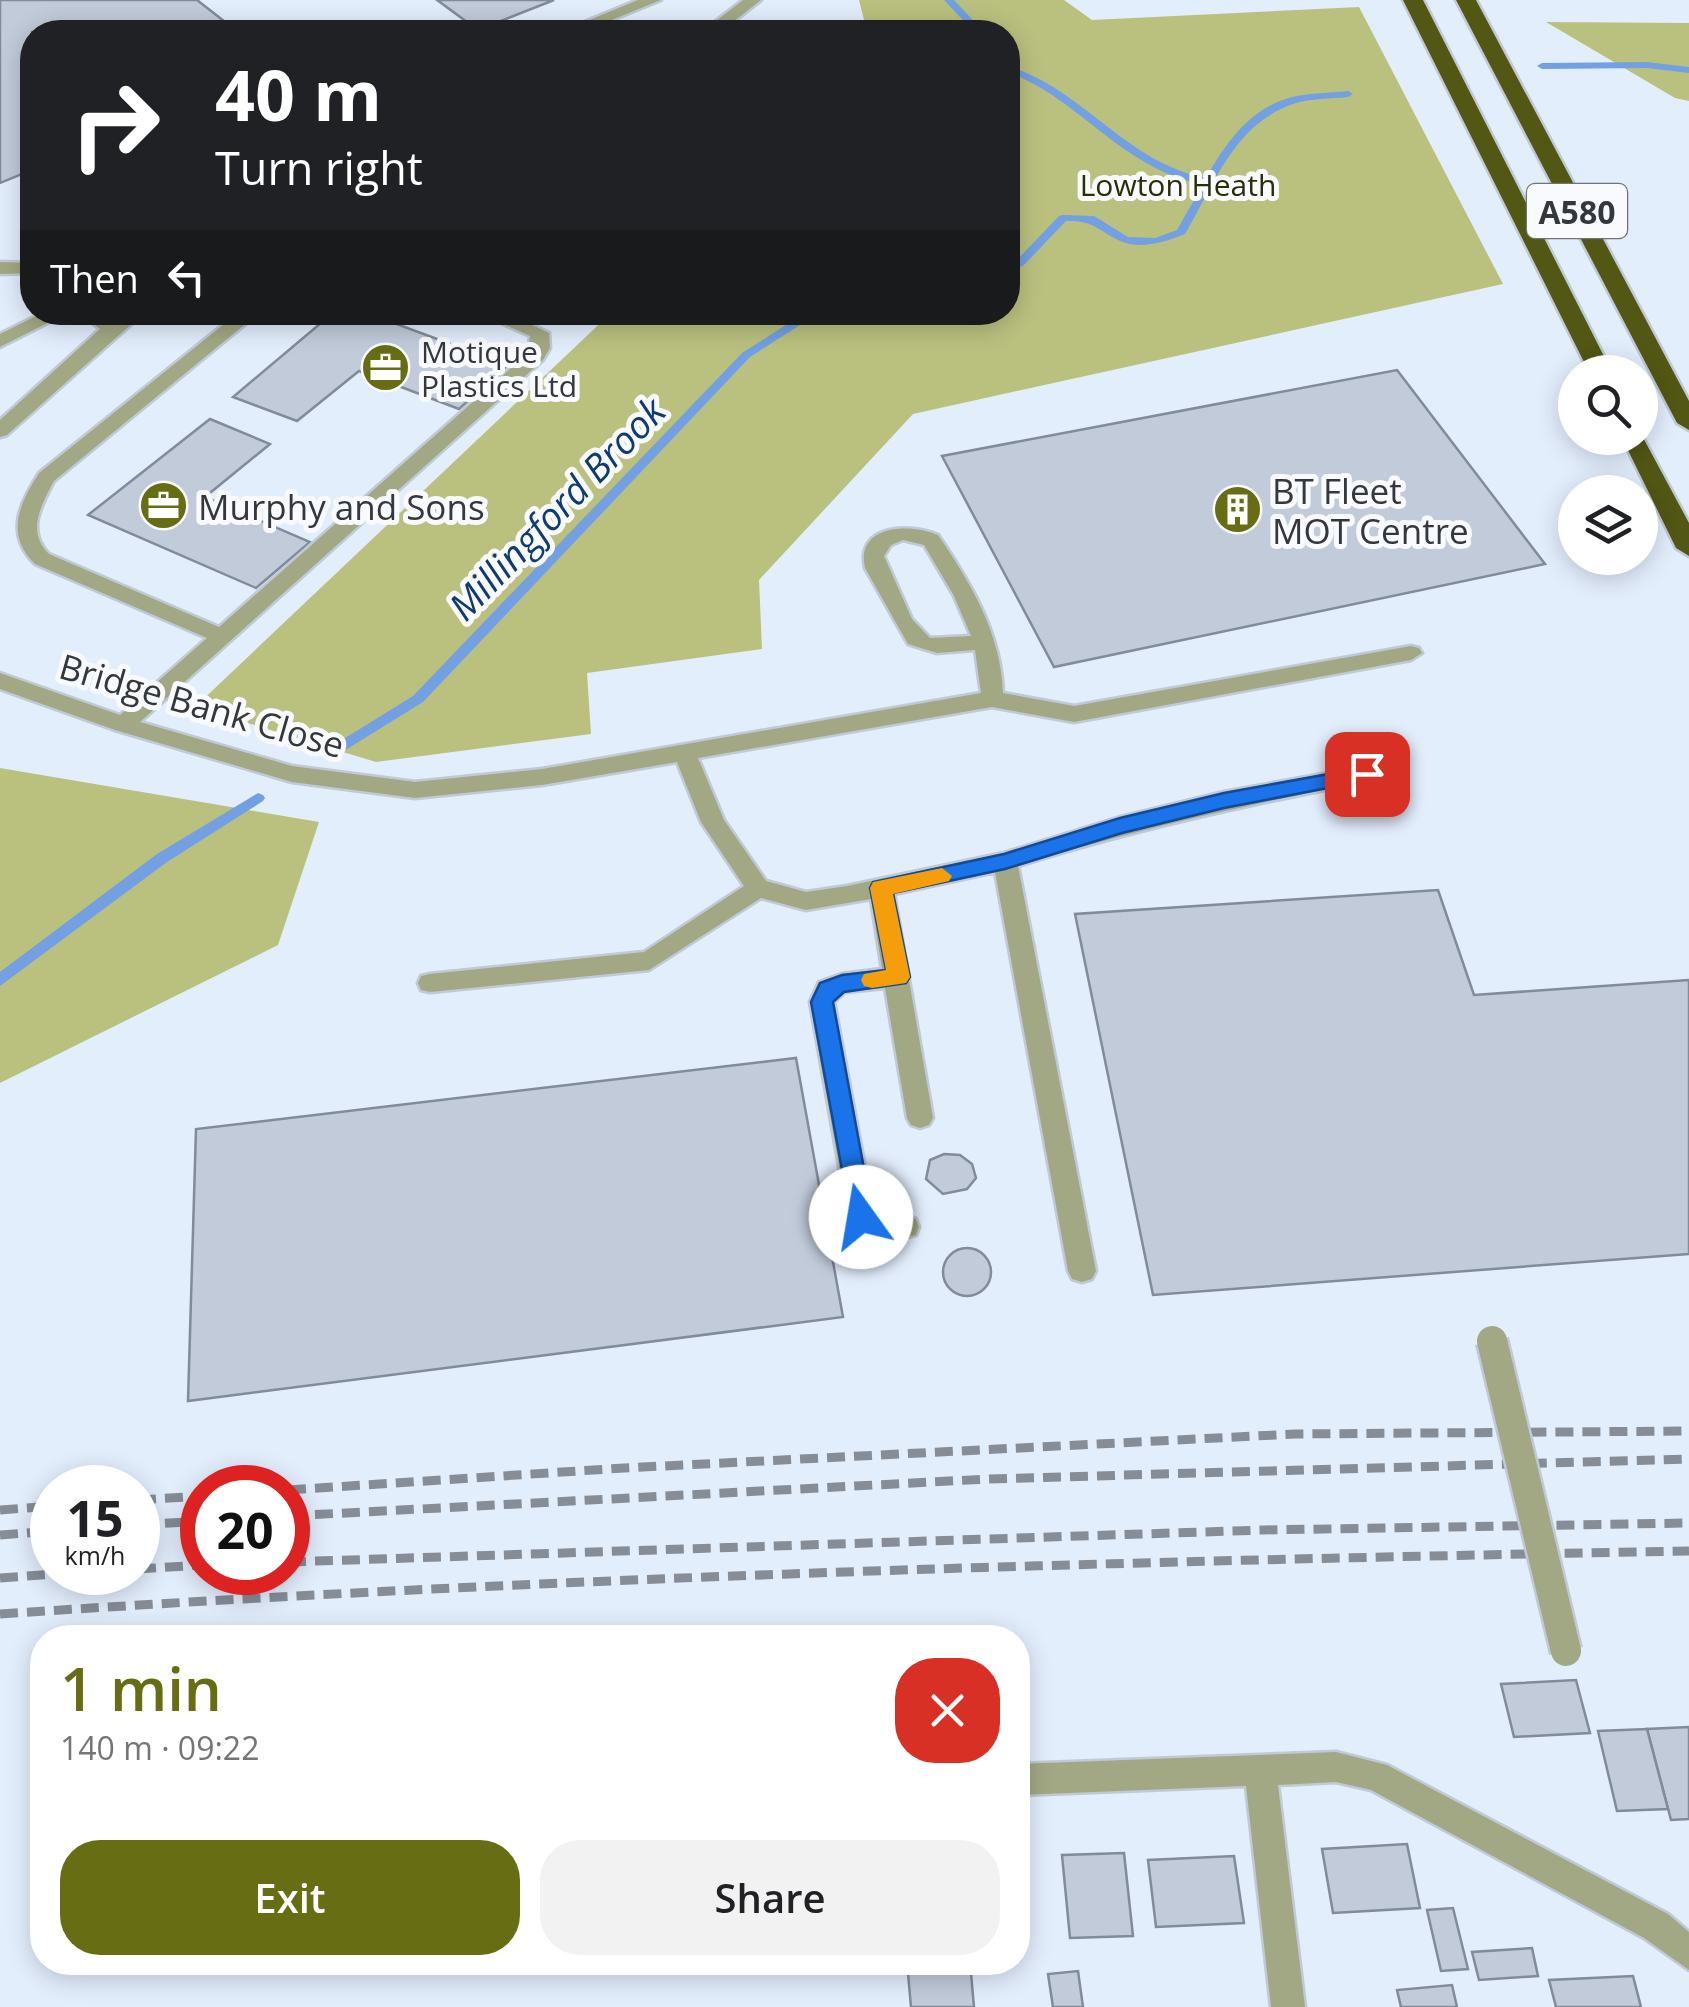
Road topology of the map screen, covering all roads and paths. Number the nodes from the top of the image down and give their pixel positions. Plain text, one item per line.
1 (652, 0) edge
2 (753, 0) edge
3 (1413, 0) edge
4 (1466, 0) edge
5 (600, 20) edge
6 (726, 20) edge
7 (34, 325) edge
8 (108, 325) edge
9 (116, 325) edge
10 (235, 325) edge
11 (518, 325) edge
12 (112, 328) junction
13 (0, 342) edge
14 (1592, 355) edge
15 (1689, 423) edge
16 (0, 431) edge
17 (1642, 455) edge
18 (1689, 548) edge
19 (219, 635) junction
20 (986, 642) junction
21 (1411, 652) dead end
22 (0, 681) edge
23 (992, 699) junction
24 (123, 725) junction
25 (684, 752) junction
26 (1367, 774) dead end
27 (1005, 861) junction
28 (758, 888) junction
29 (881, 888) junction
30 (898, 977) junction
31 (430, 983) dead end
32 (920, 1118) dead end
33 (906, 1227) dead end
34 (1082, 1272) dead end
35 (1492, 1341) dead end
36 (1566, 1651) dead end
37 (1260, 1769) junction
38 (1030, 1779) edge
39 (1689, 1952) edge
40 (1288, 2007) edge

1 - 5 street
2 - 6 street
3 - 14 highway, A580
4 - 15 highway, A580
7 - 13 street
8 - 12 street
9 - 12 street
10 - 19 street
11 - 19 street
12 - 16 street
17 - 18 highway
19 - 24 street
20 - 20 street
20 - 23 street
21 - 23 street
22 - 24 street, Bridge Bank Close
23 - 25 street, Bridge Bank Close
24 - 25 street, Bridge Bank Close
25 - 28 street
26 - 27 street
27 - 29 street
27 - 34 street
28 - 29 street
28 - 31 street
29 - 30 street
30 - 32 street
30 - 33 street
35 - 36 street, bridge
37 - 38 street
37 - 39 street
37 - 40 street

